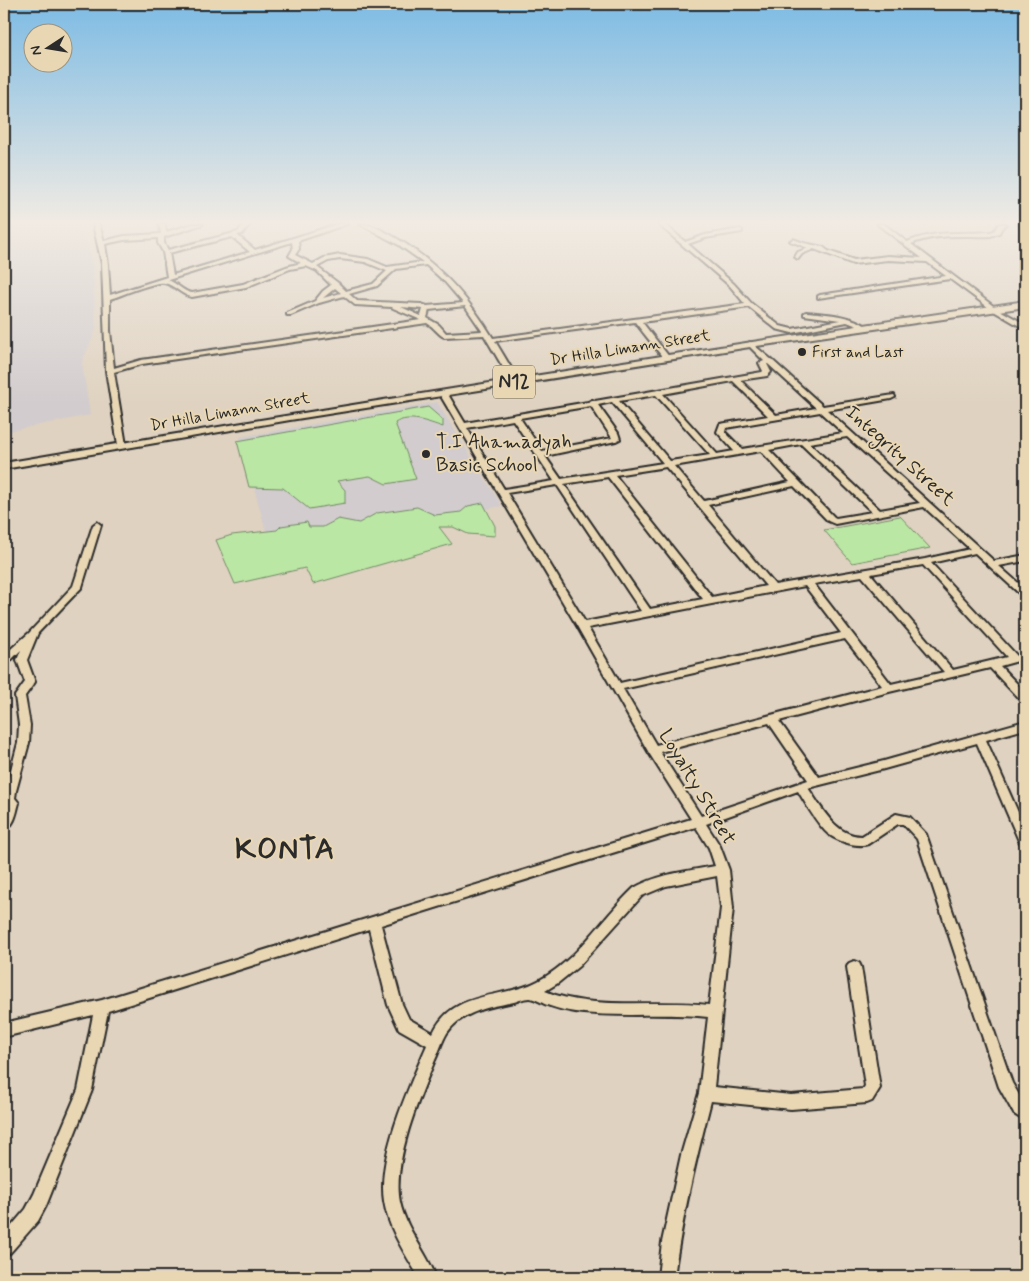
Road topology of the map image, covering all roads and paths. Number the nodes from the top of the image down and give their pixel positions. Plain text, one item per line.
1 (108, 284) edge
2 (149, 284) edge
3 (172, 284) edge
4 (249, 284) edge
5 (336, 284) joint
6 (376, 284) edge
7 (448, 284) edge
8 (730, 284) edge
9 (913, 284) edge
10 (961, 284) edge
11 (346, 294) junction
12 (820, 297) dead end
13 (108, 298) junction
14 (317, 302) junction
15 (466, 304) junction
16 (1025, 304) edge
17 (392, 306) junction
18 (750, 306) junction
19 (426, 308) junction
20 (994, 309) junction
21 (289, 314) dead end
22 (806, 314) dead end
23 (425, 320) junction
24 (637, 320) junction
25 (850, 320) junction
26 (1025, 326) edge
27 (865, 327) junction
28 (486, 333) junction
29 (490, 340) junction
30 (750, 344) junction
31 (666, 358) junction
32 (770, 361) junction
33 (110, 371) junction
34 (735, 379) junction
35 (515, 381) junction
36 (658, 392) junction
37 (443, 393) junction
38 (891, 397) dead end
39 (613, 399) junction
40 (592, 402) junction
41 (821, 409) junction
42 (515, 417) junction
43 (774, 417) junction
44 (463, 426) junction
45 (849, 434) junction
46 (803, 442) junction
47 (122, 446) junction
48 (763, 448) junction
49 (740, 452) junction
50 (541, 454) junction
51 (715, 456) junction
52 (667, 464) junction
53 (4, 466) edge
54 (609, 473) junction
55 (559, 482) junction
56 (796, 483) junction
57 (501, 492) junction
58 (702, 504) junction
59 (927, 504) junction
60 (878, 513) junction
61 (98, 525) dead end
62 (977, 550) junction
63 (1025, 558) edge
64 (924, 562) junction
65 (992, 564) junction
66 (864, 572) junction
67 (807, 582) junction
68 (773, 588) junction
69 (1025, 594) edge
70 (710, 601) junction
71 (648, 614) junction
72 (582, 626) junction
73 (34, 632) junction
74 (847, 635) junction
75 (4, 661) edge
76 (993, 665) junction
77 (950, 674) junction
78 (616, 687) junction
79 (889, 688) junction
80 (1025, 698) edge
81 (771, 718) junction
82 (1025, 725) edge
83 (980, 738) junction
84 (653, 750) junction
85 (816, 782) junction
86 (800, 786) junction
87 (698, 822) junction
88 (4, 825) edge
89 (1025, 841) edge
90 (723, 870) junction
91 (374, 922) junction
92 (854, 967) dead end
93 (529, 991) junction
94 (102, 1006) junction
95 (716, 1012) junction
96 (4, 1030) edge
97 (435, 1042) junction
98 (706, 1093) junction
99 (1025, 1114) edge
100 (4, 1247) edge
101 (428, 1277) edge
102 (666, 1277) edge

1 - 13 street
2 - 13 street
3 - 4 street
5 - 11 street
5 - 14 street
6 - 11 street
7 - 15 street
8 - 18 street
9 - 12 street
10 - 20 street
11 - 14 street
11 - 17 street
13 - 33 street
14 - 21 street
15 - 19 street
15 - 28 street
16 - 20 highway, Dr Hilla Limann Street / N12
17 - 19 street
17 - 23 street
18 - 24 street
18 - 25 street
19 - 23 street
20 - 26 street
20 - 27 highway, Dr Hilla Limann Street / N12
22 - 25 street
23 - 28 street
23 - 33 street
24 - 29 street
24 - 31 street
25 - 27 street
27 - 30 highway, Dr Hilla Limann Street / N12
28 - 29 street
29 - 35 street
30 - 31 highway, Dr Hilla Limann Street / N12
30 - 32 street, Integrity Street
31 - 35 highway, Dr Hilla Limann Street / N12
32 - 34 street
32 - 41 street, Integrity Street
33 - 47 street
34 - 36 street
34 - 43 street
35 - 37 highway, Dr Hilla Limann Street / N12
36 - 39 street
36 - 51 street
37 - 44 street, Loyalty Street
37 - 47 highway, Dr Hilla Limann Street / N12
38 - 41 street
39 - 40 street
39 - 52 street
40 - 42 street
40 - 50 street
41 - 43 street
41 - 45 street, Integrity Street
42 - 44 street
42 - 50 street
43 - 49 street
44 - 57 street, Loyalty Street
45 - 46 street
45 - 59 street, Integrity Street
46 - 48 street
46 - 60 street
47 - 53 highway, Dr Hilla Limann Street / N12
48 - 49 street
48 - 56 street
49 - 51 street
50 - 55 street
51 - 52 street
52 - 54 street
52 - 58 street
54 - 55 street
54 - 70 street
55 - 57 street
55 - 71 street
56 - 58 street
56 - 60 street
57 - 72 street, Loyalty Street
58 - 68 street
59 - 60 street
59 - 62 street, Integrity Street
61 - 73 street
62 - 64 street
62 - 65 street, Integrity Street
63 - 65 street
64 - 66 street
64 - 76 street
65 - 69 street, Integrity Street
66 - 67 street
66 - 77 street
67 - 68 street
67 - 74 street
68 - 70 street
70 - 71 street
71 - 72 street
72 - 78 street, Loyalty Street
73 - 75 street
73 - 88 street
74 - 78 street
74 - 79 street
76 - 77 street
76 - 80 street
77 - 79 street
78 - 84 street, Loyalty Street
79 - 81 street
81 - 84 street
81 - 85 street
82 - 83 street
83 - 85 street
83 - 89 street
84 - 87 street, Loyalty Street
85 - 86 street
86 - 87 street
86 - 99 street
87 - 90 street, Loyalty Street
87 - 91 street
90 - 93 street
90 - 95 street, Loyalty Street
91 - 94 street
91 - 97 street
92 - 98 street
93 - 95 street
93 - 97 street
94 - 96 street
94 - 100 street
95 - 98 street, Loyalty Street
97 - 101 street
98 - 102 street, Loyalty Street

